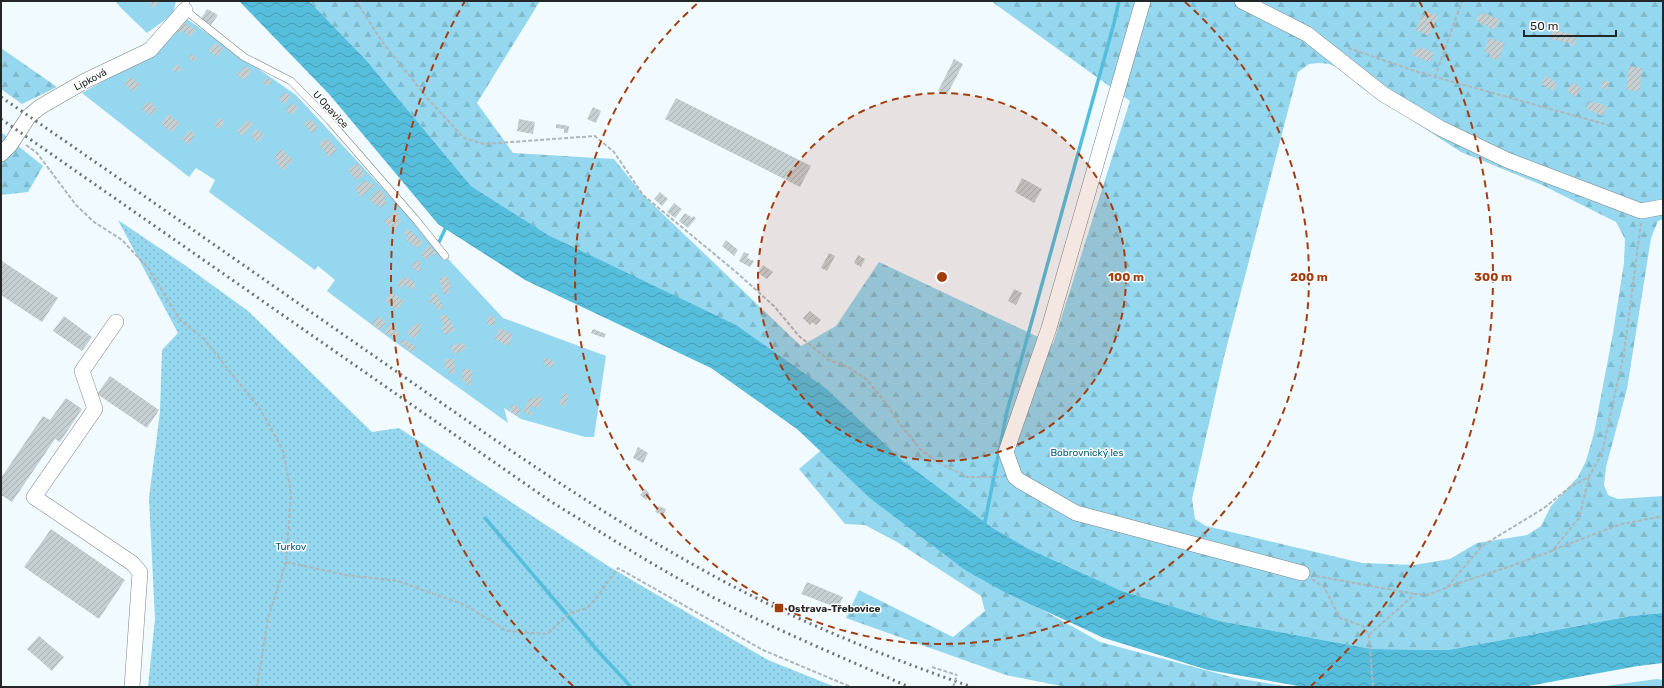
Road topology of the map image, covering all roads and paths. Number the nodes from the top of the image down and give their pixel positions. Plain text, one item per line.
1 (356, 1) edge
2 (1143, 1) edge
3 (1242, 1) edge
4 (1462, 1) edge
5 (185, 6) edge
6 (1343, 46) dead end
7 (1435, 77) junction
8 (1608, 125) dead end
9 (15, 137) junction
10 (1, 154) edge
11 (1663, 207) edge
12 (1641, 211) junction
13 (445, 256) dead end
14 (116, 322) dead end
15 (1015, 477) junction
16 (1589, 477) junction
17 (1663, 516) edge
18 (1552, 551) junction
19 (286, 562) junction
20 (1302, 573) junction
21 (1446, 588) junction
22 (1415, 594) junction
23 (1370, 635) junction
24 (932, 667) dead end
25 (132, 687) edge
26 (257, 687) edge
27 (850, 687) edge
28 (953, 687) edge
29 (1373, 687) edge

1 - 15 path
2 - 15 street
3 - 12 street
4 - 7 path
5 - 9 street, Lipková
5 - 13 lane, U Opavice
6 - 7 path
7 - 8 path
9 - 10 street, Lipková
9 - 19 path
11 - 12 street
12 - 16 path
14 - 25 street
15 - 20 street
16 - 18 path
16 - 21 path
17 - 18 path
18 - 21 path
19 - 26 path
19 - 27 path
20 - 22 path
20 - 23 path
21 - 22 path
22 - 23 path
23 - 29 path
24 - 28 path, bridge

